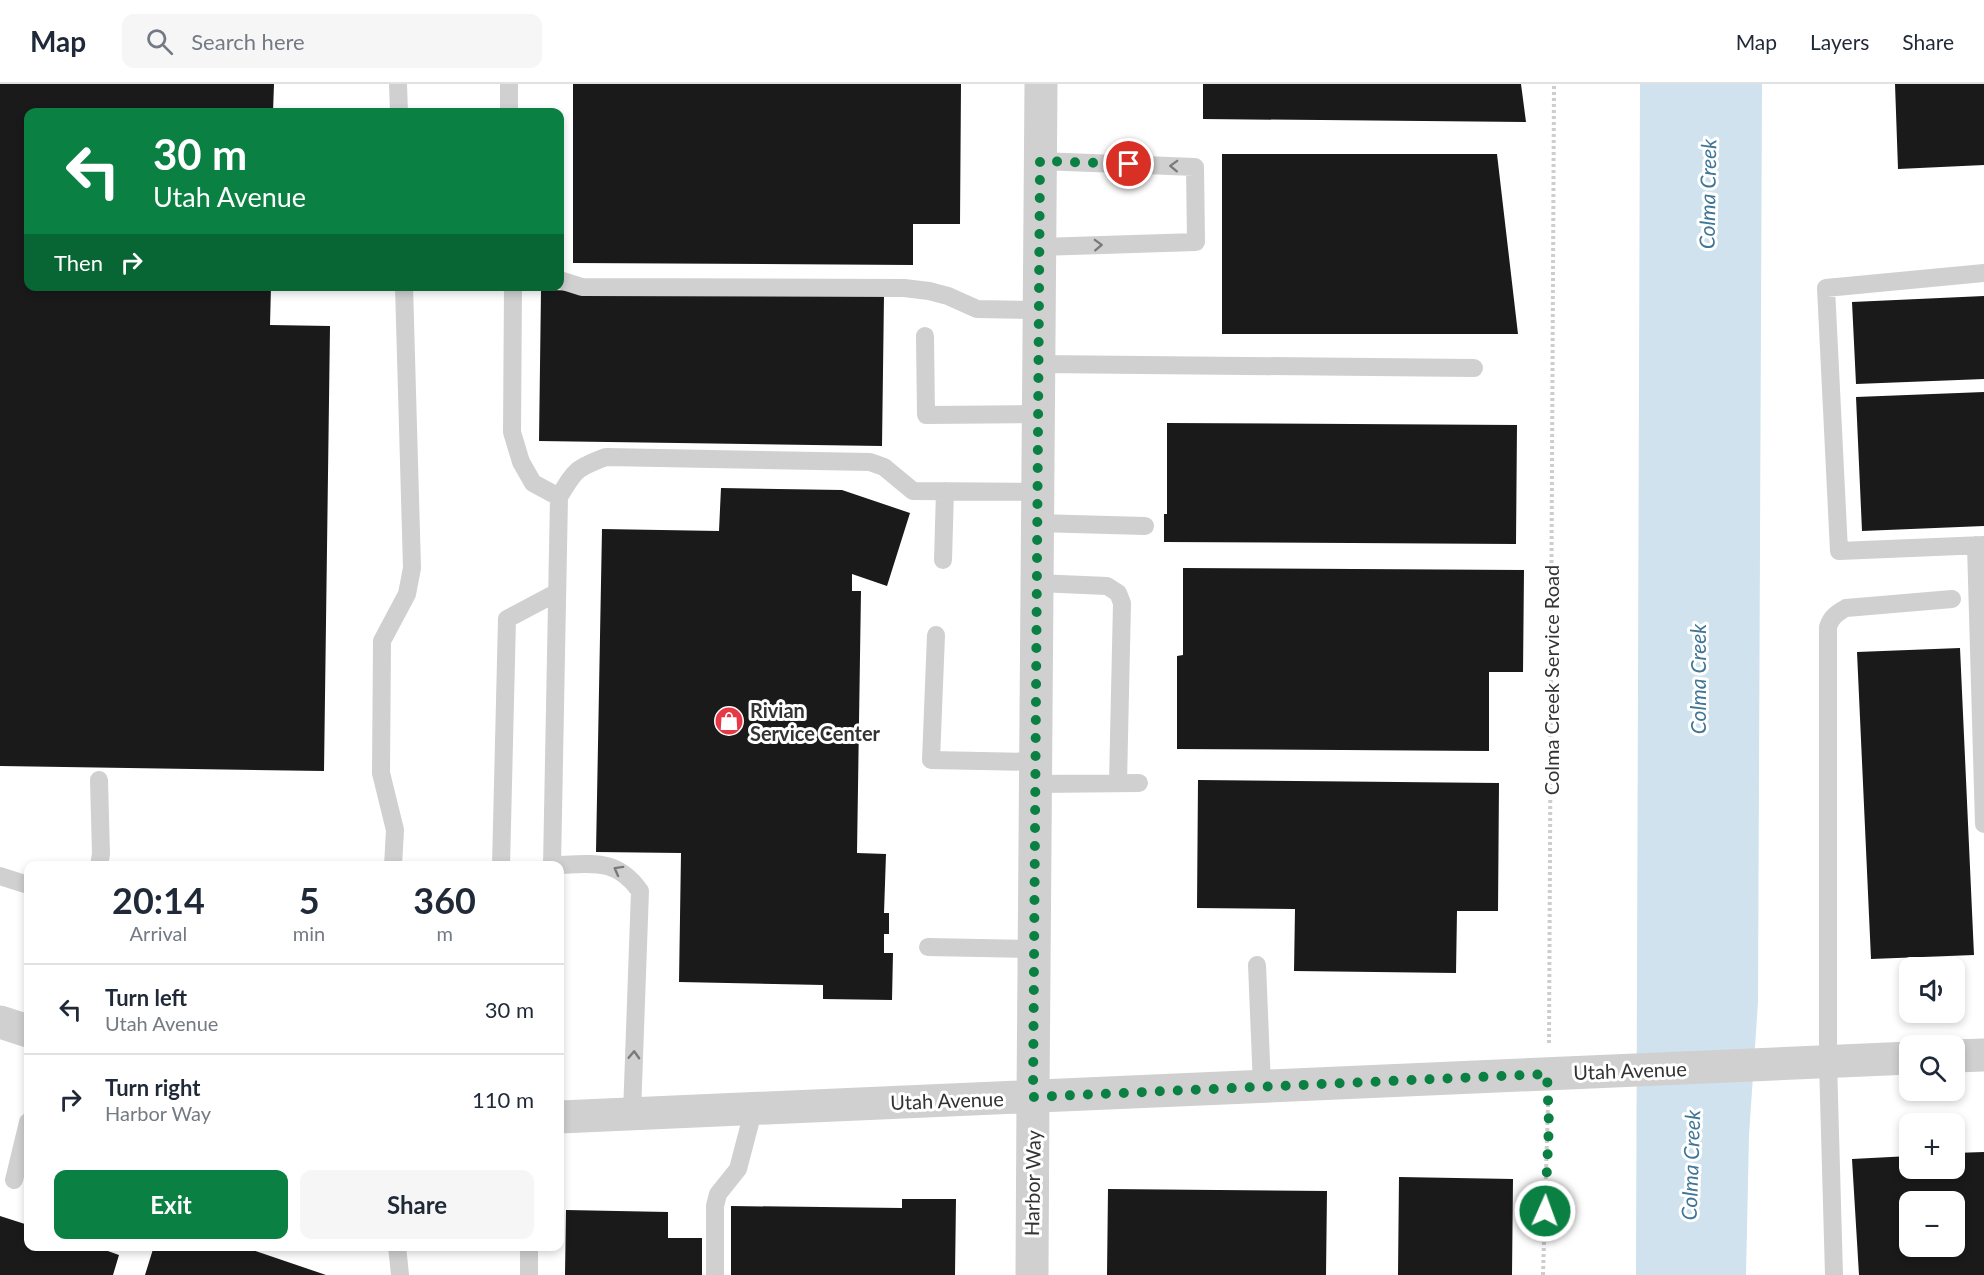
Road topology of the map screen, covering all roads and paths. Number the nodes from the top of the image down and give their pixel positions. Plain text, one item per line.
1 (398, 84) edge
2 (509, 84) edge
3 (1041, 84) edge
4 (1554, 84) edge
5 (399, 108) edge
6 (509, 108) edge
7 (1040, 161) junction
8 (1040, 247) junction
9 (1984, 273) edge
10 (564, 281) edge
11 (404, 291) edge
12 (513, 291) edge
13 (1039, 310) junction
14 (925, 336) dead end
15 (1039, 364) junction
16 (1474, 368) dead end
17 (1038, 414) junction
18 (945, 491) junction
19 (559, 497) junction
20 (1038, 507) junction
21 (1145, 526) dead end
22 (1980, 545) edge
23 (943, 560) dead end
24 (1037, 583) junction
25 (556, 593) junction
26 (1952, 599) dead end
27 (936, 636) dead end
28 (1983, 765) edge
29 (1036, 773) junction
30 (99, 780) dead end
31 (1118, 783) junction
32 (1139, 783) dead end
33 (1984, 824) edge
34 (100, 861) edge
35 (393, 861) edge
36 (501, 861) edge
37 (552, 861) edge
38 (564, 865) edge
39 (0, 876) edge
40 (24, 884) edge
41 (928, 946) dead end
42 (1034, 949) junction
43 (1257, 965) dead end
44 (0, 1022) edge
45 (24, 1030) edge
46 (1984, 1055) edge
47 (1965, 1056) edge
48 (1899, 1059) edge
49 (1828, 1062) junction
50 (1554, 1073) junction
51 (1262, 1086) junction
52 (1033, 1097) junction
53 (754, 1108) junction
54 (632, 1113) junction
55 (564, 1117) edge
56 (24, 1139) edge
57 (14, 1180) dead end
58 (398, 1251) edge
59 (529, 1251) edge
60 (400, 1275) edge
61 (529, 1275) edge
62 (715, 1275) edge
63 (1032, 1275) edge
64 (1543, 1275) edge
65 (1834, 1275) edge

1 - 5 lane
2 - 6 lane
3 - 7 street, Harbor Way
4 - 50 path, Colma Creek Service Road
7 - 8 street, Harbor Way
8 -> 7 lane
8 - 13 street, Harbor Way
9 - 22 lane
10 - 13 lane
11 - 35 lane
12 - 19 lane
13 - 15 street, Harbor Way
14 - 17 lane
15 - 16 lane
15 - 17 street, Harbor Way
17 - 20 street, Harbor Way
18 - 19 lane
18 - 20 lane
18 - 23 lane
19 - 25 lane
20 - 21 lane
20 - 24 street, Harbor Way
22 - 28 lane
24 - 29 street, Harbor Way
24 - 31 lane
25 - 36 lane
25 - 37 lane
26 - 49 lane
27 - 29 lane
28 - 33 lane
29 - 31 lane
29 - 42 street, Harbor Way
30 - 34 lane
31 - 32 lane
54 -> 38 lane
39 - 40 lane
41 - 42 lane
42 - 52 street, Harbor Way
43 - 51 lane
44 - 45 street
46 - 47 street
48 - 49 street, Utah Avenue
49 - 50 street, Utah Avenue
49 - 65 lane
50 - 51 street, Utah Avenue
50 - 64 path, Colma Creek Service Road
51 - 52 street, Utah Avenue
52 - 53 street, Utah Avenue
52 - 63 street, Harbor Way
53 - 54 street, Utah Avenue
53 - 62 lane
54 - 55 street, Utah Avenue
56 - 57 lane
58 - 60 lane
59 - 61 lane

